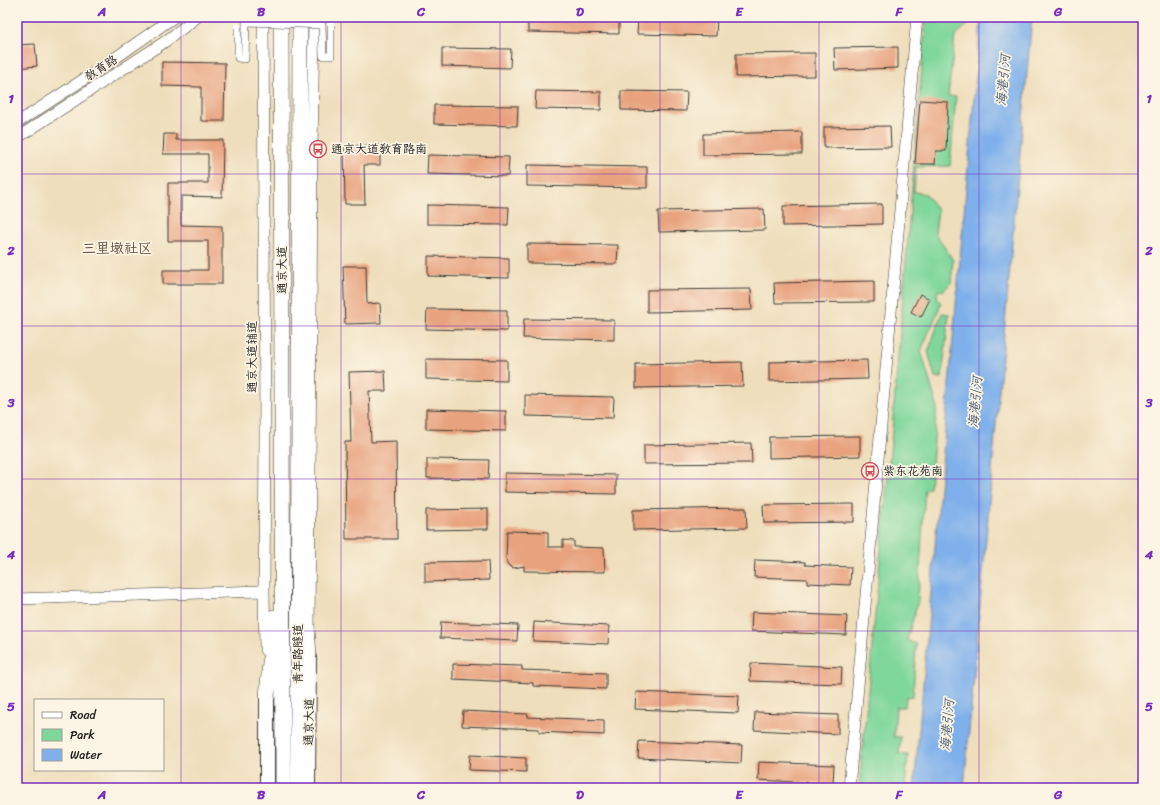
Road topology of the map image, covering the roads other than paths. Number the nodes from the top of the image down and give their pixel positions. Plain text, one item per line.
1 (174, 17) edge
2 (197, 17) edge
3 (263, 17) edge
4 (281, 17) edge
5 (300, 17) edge
6 (314, 17) edge
7 (917, 17) edge
8 (331, 25) dead end
9 (238, 27) dead end
10 (17, 123) edge
11 (17, 138) edge
12 (299, 520) junction
13 (282, 522) junction
14 (264, 591) junction
15 (17, 599) edge
16 (309, 656) junction
17 (266, 697) junction
18 (266, 788) edge
19 (283, 788) edge
20 (298, 788) edge
21 (308, 788) edge
22 (849, 788) edge

1 - 10 street, 教育路
2 - 11 street, 教育路
3 - 14 street, 通京大道辅道
4 - 13 highway, 通京大道
5 - 12 highway, 通京大道
6 - 16 street
7 - 22 street
8 - 9 street, bridge
12 - 16 highway
12 - 20 highway, 青年路隧道
13 - 17 highway
13 - 19 highway, 青年路隧道
14 - 15 street
14 - 17 street, 通京大道辅道
16 - 21 main road, 通京大道
17 - 18 main road

